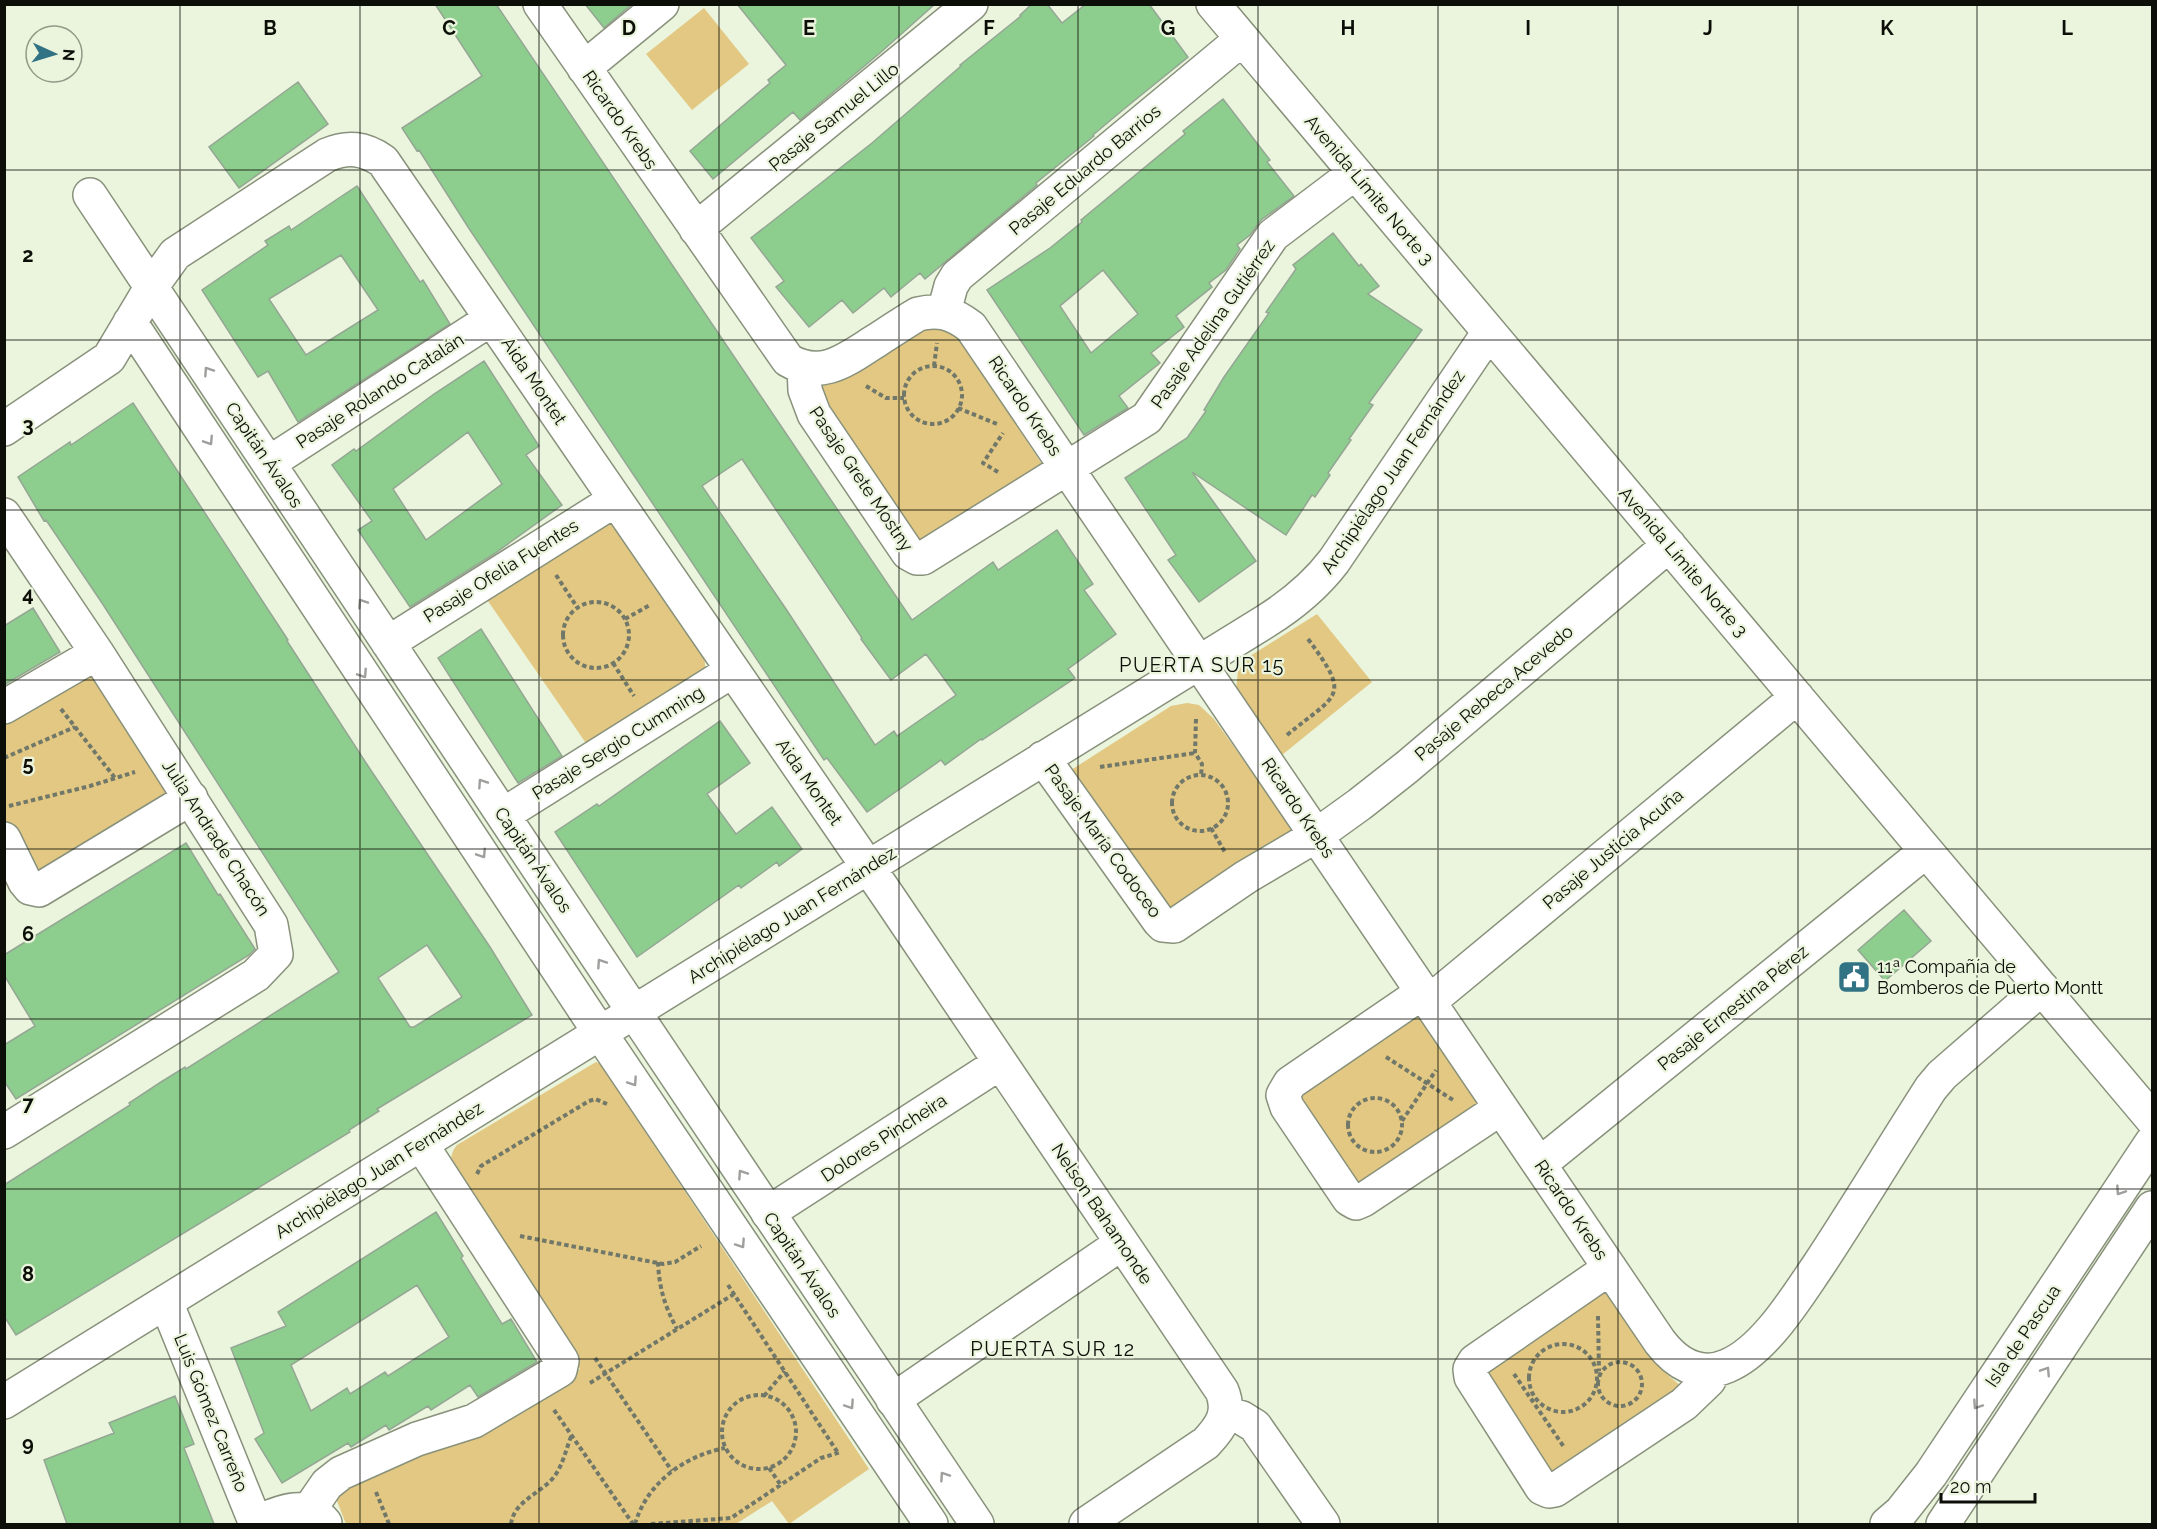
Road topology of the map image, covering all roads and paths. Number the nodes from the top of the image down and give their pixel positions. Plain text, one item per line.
1 (540, 4) edge
2 (662, 4) edge
3 (971, 4) edge
4 (1213, 4) edge
5 (1242, 39) junction
6 (584, 68) junction
7 (1355, 173) junction
8 (90, 195) dead end
9 (696, 230) junction
10 (152, 286) junction
11 (944, 312) junction
12 (491, 318) junction
13 (130, 322) junction
14 (1489, 332) junction
15 (804, 367) junction
16 (954, 414) joint
17 (4, 429) edge
18 (1005, 430) dead end
19 (269, 463) junction
20 (1067, 469) junction
21 (1028, 493) junction
22 (615, 500) junction
23 (4, 515) edge
24 (1669, 546) junction
25 (629, 633) joint
26 (1308, 639) dead end
27 (388, 643) junction
28 (97, 653) junction
29 (1199, 662) junction
30 (732, 670) junction
31 (42, 685) junction
32 (1797, 697) junction
33 (4, 707) edge
34 (1196, 710) dead end
35 (75, 727) junction
36 (1286, 736) dead end
37 (1196, 753) junction
38 (4, 758) edge
39 (1043, 758) junction
40 (167, 762) junction
41 (1100, 767) dead end
42 (1201, 776) junction
43 (115, 778) junction
44 (191, 798) junction
45 (4, 807) edge
46 (503, 815) junction
47 (1317, 836) junction
48 (4, 839) edge
49 (1926, 851) junction
50 (868, 868) junction
51 (2042, 988) junction
52 (1426, 997) junction
53 (634, 1012) junction
54 (600, 1033) junction
55 (1356, 1038) junction
56 (1456, 1041) junction
57 (1000, 1063) junction
58 (1427, 1084) junction
59 (613, 1112) dead end
60 (1493, 1114) junction
61 (2152, 1119) edge
62 (1402, 1122) junction
63 (4, 1132) edge
64 (2152, 1142) edge
65 (421, 1144) junction
66 (1540, 1164) junction
67 (476, 1182) dead end
68 (2152, 1208) edge
69 (768, 1214) junction
70 (511, 1234) dead end
71 (1122, 1243) junction
72 (708, 1256) dead end
73 (658, 1262) junction
74 (1606, 1270) junction
75 (727, 1285) dead end
76 (166, 1302) junction
77 (677, 1329) dead end
78 (1495, 1347) junction
79 (593, 1355) dead end
80 (1713, 1370) junction
81 (785, 1371) junction
82 (1598, 1382) junction
83 (764, 1396) junction
84 (1534, 1399) junction
85 (893, 1400) junction
86 (4, 1402) edge
87 (552, 1407) dead end
88 (1226, 1413) junction
89 (572, 1434) junction
90 (726, 1448) junction
91 (847, 1451) dead end
92 (838, 1453) junction
93 (769, 1468) junction
94 (672, 1471) junction
95 (1581, 1473) junction
96 (780, 1484) junction
97 (375, 1485) dead end
98 (318, 1517) edge
99 (255, 1524) edge
100 (389, 1524) edge
101 (511, 1524) edge
102 (634, 1524) edge
103 (651, 1524) edge
104 (931, 1524) edge
105 (977, 1524) edge
106 (1086, 1524) edge
107 (1323, 1524) edge
108 (1887, 1524) edge
109 (1943, 1524) edge

1 - 6 street, Ricardo Krebs
2 - 6 street
3 - 9 street, Pasaje Samuel Lillo
4 - 5 street, Avenida Límite Norte 3
5 - 7 street, Avenida Límite Norte 3
5 - 11 street, Pasaje Eduardo Barrios
6 - 9 street, Ricardo Krebs
7 - 14 street, Avenida Límite Norte 3
7 - 20 street, Pasaje Adelina Gutiérrez
8 - 10 street, Capitán Ávalos
9 - 15 street, Ricardo Krebs
10 - 12 street, Aida Montet
10 - 13 street, Aida Montet
19 -> 10 street, Capitán Ávalos
11 - 15 street
11 - 20 street, Ricardo Krebs
12 - 19 street, Pasaje Rolando Catalán
12 - 22 street, Aida Montet
13 - 17 street
13 -> 54 street, Capitán Ávalos
14 - 24 street, Avenida Límite Norte 3
14 - 29 street, Archipiélago Juan Fernández
15 - 21 street, Pasaje Grete Mostny
16 - 16 path
18 - 21 path
27 -> 19 street, Capitán Ávalos
20 - 21 street, Pasaje Grete Mostny
20 - 29 street, Ricardo Krebs
22 - 27 street, Pasaje Ofelia Fuentes
22 - 30 street, Aida Montet
23 - 28 street, Julia Andrade Chacón
24 - 32 street, Avenida Límite Norte 3
24 - 47 street, Pasaje Rebeca Acevedo
25 - 25 path
26 - 36 path
46 -> 27 street, Capitán Ávalos
28 - 31 street
28 - 40 street, Julia Andrade Chacón
29 - 39 street, Archipiélago Juan Fernández
29 - 47 street, Ricardo Krebs
30 - 46 street, Pasaje Sergio Cumming
30 - 50 street, Aida Montet
31 - 33 street
31 - 35 path
32 - 49 street, Avenida Límite Norte 3
32 - 52 street, Pasaje Justicia Acuña
34 - 37 path
35 - 38 path
35 - 43 path
37 - 41 path
37 - 42 path
39 - 47 street, Pasaje María Codoceo
39 - 50 street, Archipiélago Juan Fernández
40 - 43 path
40 - 44 street, Julia Andrade Chacón
42 - 42 path
43 - 45 path
44 - 48 street
44 - 63 street, Julia Andrade Chacón
53 -> 46 street, Capitán Ávalos
47 - 52 street, Ricardo Krebs
49 - 51 street, Avenida Límite Norte 3
49 - 66 street, Pasaje Ernestina Pérez
50 - 53 street, Archipiélago Juan Fernández
50 - 57 street, Nelson Bahamonde
51 - 61 street, Avenida Límite Norte 3
51 - 80 street
52 - 55 street, Pasaje Justicia Acuña
52 - 56 street, Ricardo Krebs
53 - 54 street, Archipiélago Juan Fernández
69 -> 53 street, Capitán Ávalos
54 - 65 street, Archipiélago Juan Fernández
54 -> 104 street, Capitán Ávalos
55 - 58 path
55 - 60 street, Pasaje Justicia Acuña
56 - 58 path
56 - 60 street, Ricardo Krebs
57 - 69 street, Dolores Pincheira
57 - 71 street, Nelson Bahamonde
58 - 60 path
58 - 62 path
59 - 67 path
60 - 66 street, Ricardo Krebs
62 - 62 path
64 -> 108 street, Isla de Pascua
65 - 76 street, Archipiélago Juan Fernández
65 - 98 street
66 - 74 street, Ricardo Krebs
109 -> 68 street, Isla de Pascua
69 - 85 street, Capitán Ávalos
70 - 73 path
71 - 85 street
71 - 88 street, Nelson Bahamonde
72 - 73 path
73 - 77 path
74 - 78 street
74 - 80 street, Ricardo Krebs
74 - 82 path
75 - 81 path
76 - 86 street, Archipiélago Juan Fernández
76 - 99 street, Luis Gómez Carreño
78 - 84 path
78 - 95 street
79 - 94 path
80 - 95 street
81 - 83 path
81 - 92 path
82 - 82 path
82 - 84 path
82 - 84 path
83 - 90 path
83 - 93 path
84 - 95 path
105 -> 85 street, Capitán Ávalos
87 - 89 path
88 - 106 street
88 - 107 street
89 - 101 path
89 - 102 path
90 - 93 path
90 - 94 path
91 - 92 path
92 - 96 path
93 - 96 path
94 - 102 path
96 - 103 path
97 - 100 path
98 - 99 street, Luis Gómez Carreño

